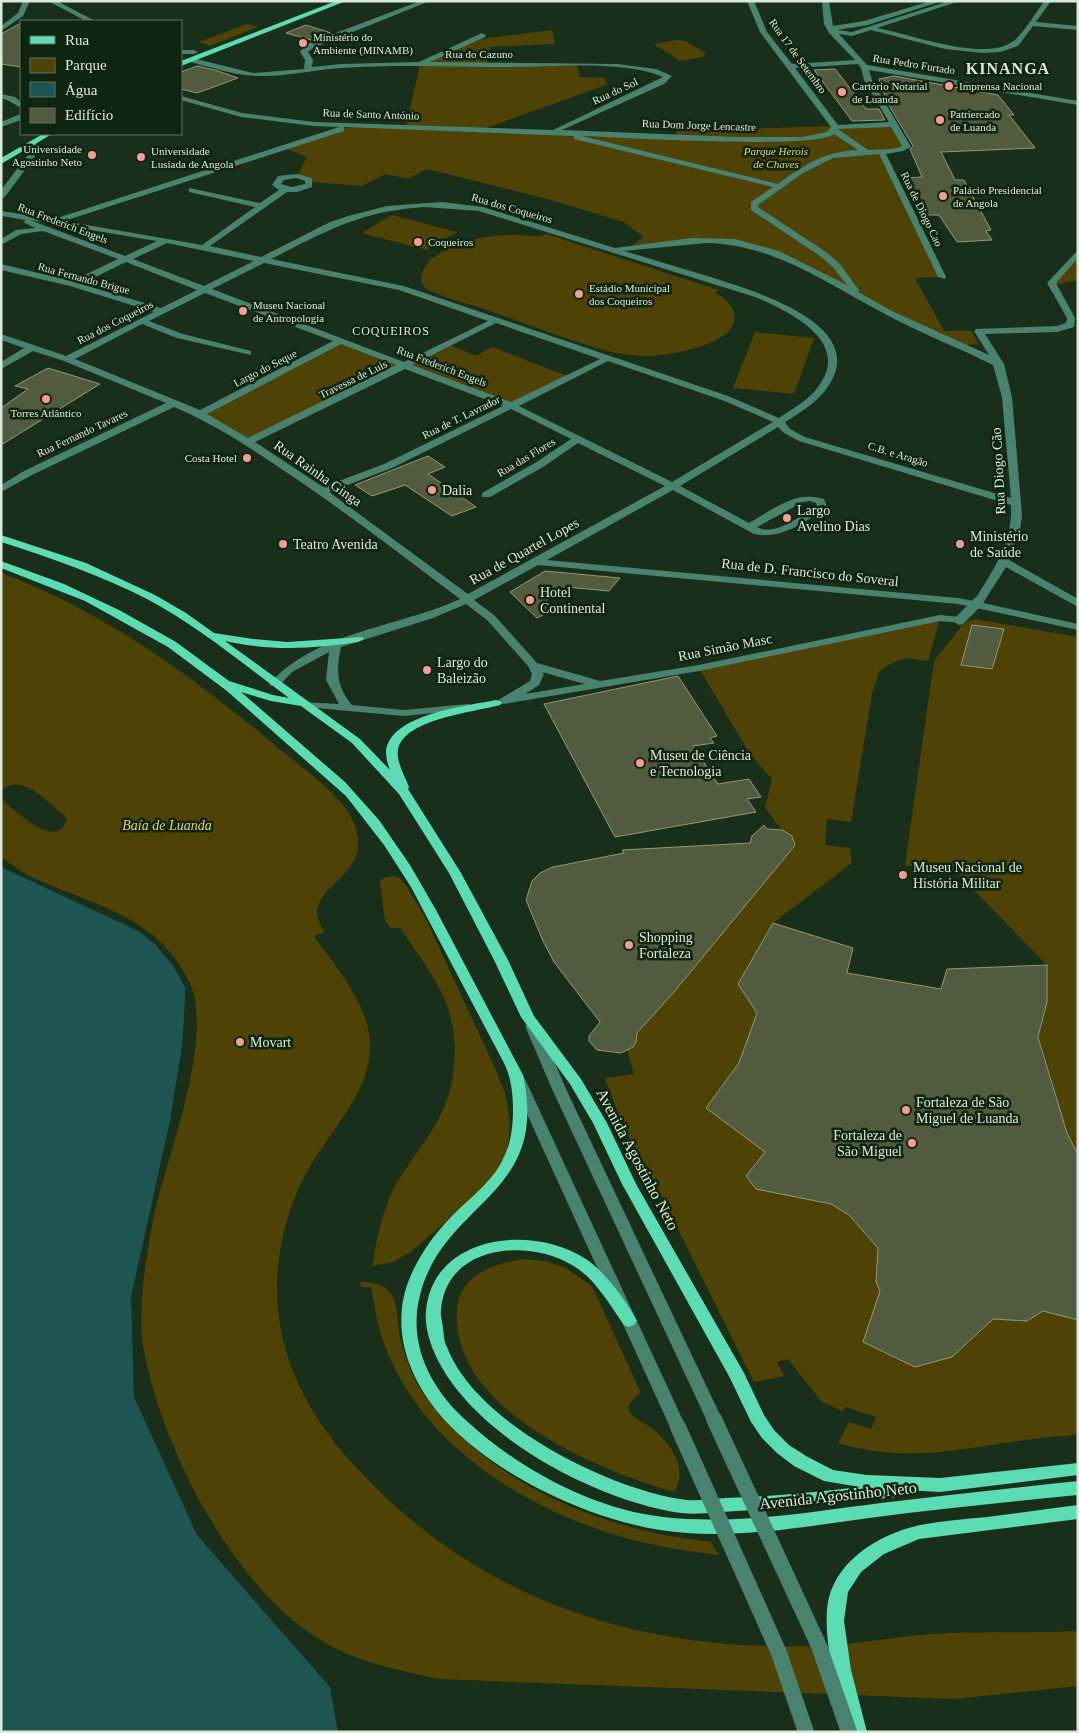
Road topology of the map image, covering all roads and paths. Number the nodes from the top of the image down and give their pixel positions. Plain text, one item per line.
1 (27, 1) edge
2 (51, 1) edge
3 (326, 1) edge
4 (343, 1) edge
5 (427, 1) edge
6 (750, 1) edge
7 (825, 1) edge
8 (939, 1) edge
9 (957, 1) edge
10 (1048, 1) edge
11 (924, 6) junction
12 (933, 9) junction
13 (827, 16) junction
14 (89, 20) edge
15 (876, 20) junction
16 (1029, 24) junction
17 (1078, 28) edge
18 (1, 29) edge
19 (884, 29) junction
20 (832, 31) junction
21 (861, 31) junction
22 (482, 35) dead end
23 (846, 48) junction
24 (182, 52) edge
25 (193, 56) junction
26 (182, 57) edge
27 (182, 63) edge
28 (420, 65) junction
29 (861, 65) junction
30 (792, 67) junction
31 (308, 70) junction
32 (650, 71) joint
33 (1, 96) edge
34 (182, 97) edge
35 (1078, 103) edge
36 (1, 104) edge
37 (20, 105) edge
38 (20, 106) edge
39 (20, 117) edge
40 (1, 124) edge
41 (314, 124) junction
42 (895, 124) junction
43 (371, 125) junction
44 (834, 126) junction
45 (552, 131) junction
46 (323, 134) junction
47 (31, 135) edge
48 (46, 135) edge
49 (33, 143) junction
50 (21, 151) junction
51 (865, 151) junction
52 (881, 151) junction
53 (1, 162) edge
54 (781, 187) junction
55 (286, 189) dead end
56 (192, 190) dead end
57 (1, 196) edge
58 (261, 206) junction
59 (1, 213) edge
60 (56, 221) junction
61 (50, 231) junction
62 (166, 240) junction
63 (1, 243) edge
64 (672, 244) junction
65 (204, 248) junction
66 (613, 250) junction
67 (1078, 253) edge
68 (640, 259) junction
69 (125, 260) junction
70 (259, 260) junction
71 (1, 268) edge
72 (942, 277) dead end
73 (73, 284) junction
74 (204, 289) junction
75 (856, 292) junction
76 (161, 311) junction
77 (141, 321) junction
78 (494, 321) junction
79 (1, 337) edge
80 (341, 342) junction
81 (988, 345) junction
82 (960, 346) junction
83 (32, 347) junction
84 (248, 353) dead end
85 (608, 358) junction
86 (66, 359) junction
87 (999, 364) junction
88 (1, 366) edge
89 (406, 366) junction
90 (174, 403) junction
91 (512, 406) junction
92 (200, 414) junction
93 (779, 421) junction
94 (579, 438) junction
95 (248, 442) junction
96 (672, 486) junction
97 (1, 489) edge
98 (322, 491) junction
99 (486, 495) dead end
100 (1016, 503) junction
101 (749, 528) junction
102 (1, 538) edge
103 (536, 562) junction
104 (1005, 562) junction
105 (1, 564) edge
106 (467, 599) junction
107 (1078, 604) edge
108 (442, 610) junction
109 (485, 614) junction
110 (960, 620) joint
111 (1078, 627) edge
112 (210, 634) junction
113 (358, 639) junction
114 (336, 646) junction
115 (533, 665) junction
116 (222, 681) junction
117 (622, 682) junction
118 (275, 684) junction
119 (271, 698) junction
120 (500, 702) junction
121 (304, 704) junction
122 (349, 709) junction
123 (279, 732) junction
124 (404, 792) junction
125 (528, 1017) junction
126 (516, 1074) junction
127 (629, 1321) junction
128 (1078, 1469) edge
129 (940, 1484) junction
130 (1078, 1488) edge
131 (1078, 1512) edge
132 (806, 1732) edge
133 (849, 1732) edge
134 (858, 1732) edge

1 - 18 street
2 - 14 street
3 - 25 main road
4 - 25 main road
5 - 31 street
6 - 30 street, Rua 17 de Setembro
7 - 13 street
8 - 11 street
9 - 12 street
10 - 16 street
11 - 12 street
11 - 15 street
12 - 19 street
13 - 15 street
13 - 20 street
15 - 20 street
16 - 17 street
16 - 19 street
19 - 21 street
20 - 21 street
20 - 23 street
21 - 23 street
22 - 28 street
23 - 29 street
24 - 25 street, Rua do Cazuno
25 - 26 main road
25 - 27 main road
25 - 31 street, Rua do Cazuno
28 - 31 street, Rua do Cazuno
28 - 32 street, Rua do Cazuno
29 - 30 street, Rua Pedro Furtado
29 - 35 street, Rua Pedro Furtado
29 - 42 street
30 - 44 street, Rua 17 de Setembro
32 - 45 street, Rua do Sol
33 - 37 street
34 - 41 street, Rua de Santo António
36 - 38 street
39 - 40 street
41 - 43 street, Rua de Santo António
41 - 46 street
42 - 44 street, Rua Dom Jorge Lencastre
42 - 52 street
43 - 45 street, Rua de Santo António
43 - 46 street
44 - 45 street, Rua Dom Jorge Lencastre
44 - 51 street, Rua 17 de Setembro
45 - 54 street
46 - 60 street
47 - 50 main road
48 - 49 main road
49 - 50 main road
49 - 57 street
50 - 53 main road
51 - 52 street
51 - 54 street
52 - 72 street, Rua de Diogo Cao
54 - 75 street
55 - 58 street
56 - 58 street
58 - 65 street
59 - 60 street, C.B. e Aragão
59 - 61 street, Rua Frederich Engels
60 - 61 street
60 - 62 street, C.B. e Aragão
61 - 63 street
61 - 69 street, Rua Frederich Engels
62 - 65 street, C.B. e Aragão
62 - 69 street
64 - 66 street
64 - 68 street
64 - 75 street
65 - 70 street, C.B. e Aragão
66 - 68 street, Rua dos Coqueiros
66 - 70 street, Rua dos Coqueiros
67 - 81 street
68 - 93 street, Rua dos Coqueiros
69 - 73 street
69 - 74 street, Rua Frederich Engels
70 - 74 street, Rua dos Coqueiros
70 - 78 street, C.B. e Aragão
71 - 73 street, Rua Fernando Brigue
73 - 76 street, Rua Fernando Brigue
74 - 76 street, Rua dos Coqueiros
74 - 80 street, Rua Frederich Engels
75 - 82 street
76 - 77 street, Rua dos Coqueiros
77 - 84 street
77 - 86 street, Rua dos Coqueiros
78 - 85 street, C.B. e Aragão
78 - 89 street, Travessa de Luis
79 - 83 street, Rua Rainha Ginga
80 - 89 street, Rua Frederich Engels
80 - 92 street, Largo do Seque
81 - 82 street
81 - 87 street
82 - 87 street
83 - 86 street, Rua Rainha Ginga
83 - 88 street
85 - 91 street, Rua de T. Lavrador
85 - 93 street, C.B. e Aragão
86 - 90 street, Rua Rainha Ginga
87 - 100 street, Rua Diogo Cão
89 - 91 street, Rua Frederich Engels
89 - 95 street, Travessa de Luis
90 - 92 street, Rua Rainha Ginga
90 - 97 street, Rua Fernando Tavares
91 - 94 street, Rua Frederich Engels
91 - 98 street, Rua de T. Lavrador
92 - 95 street, Rua Rainha Ginga
93 - 96 street, Rua de Quartel Lopes
93 - 100 street, C.B. e Aragão
94 - 96 street, Rua Frederich Engels
94 - 99 street, Rua das Flores
95 - 98 street, Rua Rainha Ginga
96 - 101 street, Rua Frederich Engels
96 - 103 street, Rua de Quartel Lopes
98 - 106 street, Rua Rainha Ginga
100 - 104 street, Rua Diogo Cão
101 - 101 street
102 - 112 main road
103 - 106 street, Rua de Quartel Lopes
103 - 111 street, Rua de D. Francisco do Soveral
104 - 107 street
104 - 110 street, Rua Diogo Cão, bridge
105 - 116 main road
106 - 108 street, Rua de Quartel Lopes
106 - 109 street, Rua Rainha Ginga
108 - 109 street
108 - 113 street, Rua de Quartel Lopes
109 - 115 street, Rua Rainha Ginga
110 - 117 street, Rua Simão Masc
112 - 113 main road
112 - 118 main road
113 - 114 street, Rua de Quartel Lopes
114 - 118 street, Rua de Quartel Lopes
114 - 122 street
115 - 117 street
115 - 120 street
116 - 119 main road
116 - 123 main road
117 - 120 street, Rua Simão Masc
118 - 119 main road
118 - 121 main road
119 - 121 main road
119 - 123 main road
120 - 122 street
120 - 124 main road
121 - 122 street
121 - 124 main road
123 - 126 main road
124 - 125 main road, Avenida Agostinho Neto
125 - 129 main road, Avenida Agostinho Neto
125 - 133 street, bridge
126 - 127 street
126 - 130 main road, Avenida Agostinho Neto
127 - 129 main road
127 - 132 street, bridge
128 - 129 main road, Avenida Agostinho Neto
131 - 134 main road

